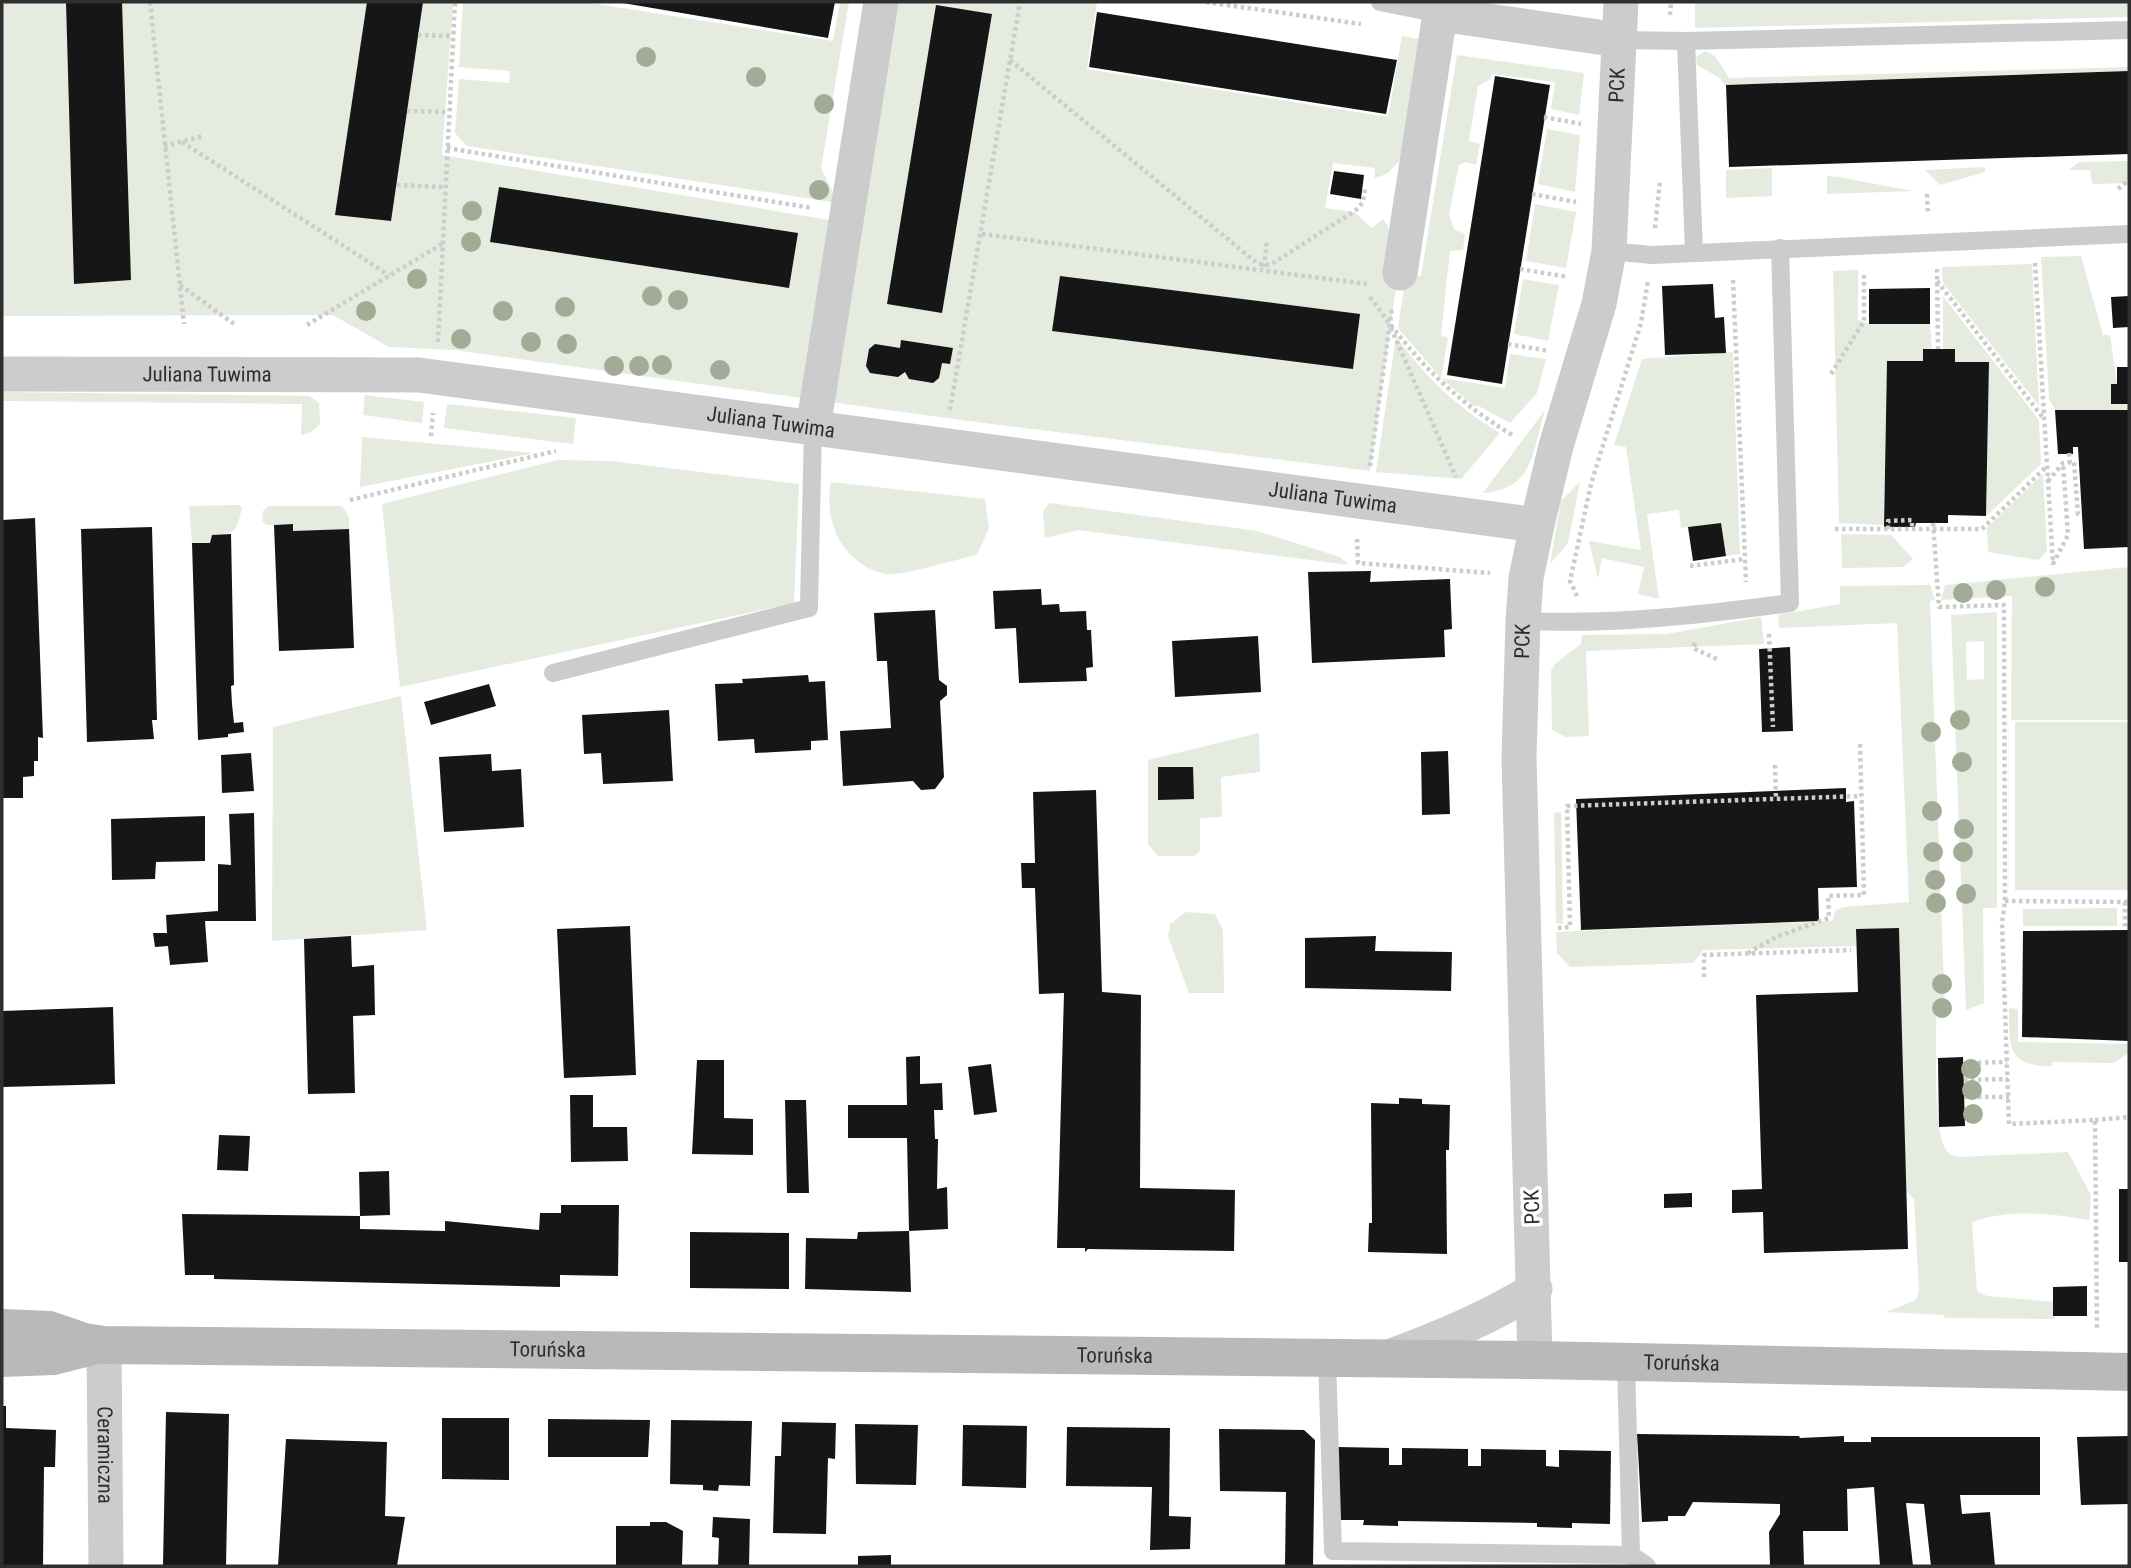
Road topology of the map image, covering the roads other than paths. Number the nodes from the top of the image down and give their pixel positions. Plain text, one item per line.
1 (881, 2) edge
2 (1380, 2) edge
3 (1621, 2) edge
4 (1440, 14) junction
5 (2129, 30) edge
6 (1619, 40) junction
7 (1686, 41) junction
8 (2129, 234) edge
9 (1780, 248) junction
10 (1609, 251) junction
11 (1693, 253) junction
12 (1390, 286) road end
13 (2, 374) edge
14 (813, 428) junction
15 (1537, 525) junction
16 (1523, 621) junction
17 (553, 673) dead end
18 (1535, 1289) junction
19 (2, 1328) edge
20 (102, 1345) junction
21 (1327, 1357) junction
22 (2, 1358) edge
23 (1385, 1359) junction
24 (1535, 1360) junction
25 (1626, 1362) junction
26 (2129, 1373) edge
27 (1631, 1555) junction
28 (1333, 1558) edge
29 (106, 1566) edge
30 (1647, 1566) edge

1 - 14 street
2 - 4 lane
3 - 6 street, PCK
4 - 6 street
4 - 12 street
5 - 7 lane
6 - 7 lane
6 - 10 street, PCK
7 - 11 lane
8 - 9 lane
9 - 11 lane
9 - 16 lane
10 - 11 lane
10 - 15 street, PCK
13 - 14 street, Juliana Tuwima
14 - 15 street, Juliana Tuwima
14 - 17 lane
15 - 16 street, PCK
16 - 18 street, PCK
18 - 23 street
18 - 24 street, PCK
19 - 20 street, Toruńska
20 - 21 street, Toruńska
20 - 22 street, Toruńska
20 - 29 street, Ceramiczna
21 - 23 street, Toruńska
21 - 28 lane
23 - 24 street, Toruńska
24 - 25 street, Toruńska
25 - 26 street, Toruńska
25 - 27 lane
27 - 28 lane
27 - 30 lane

